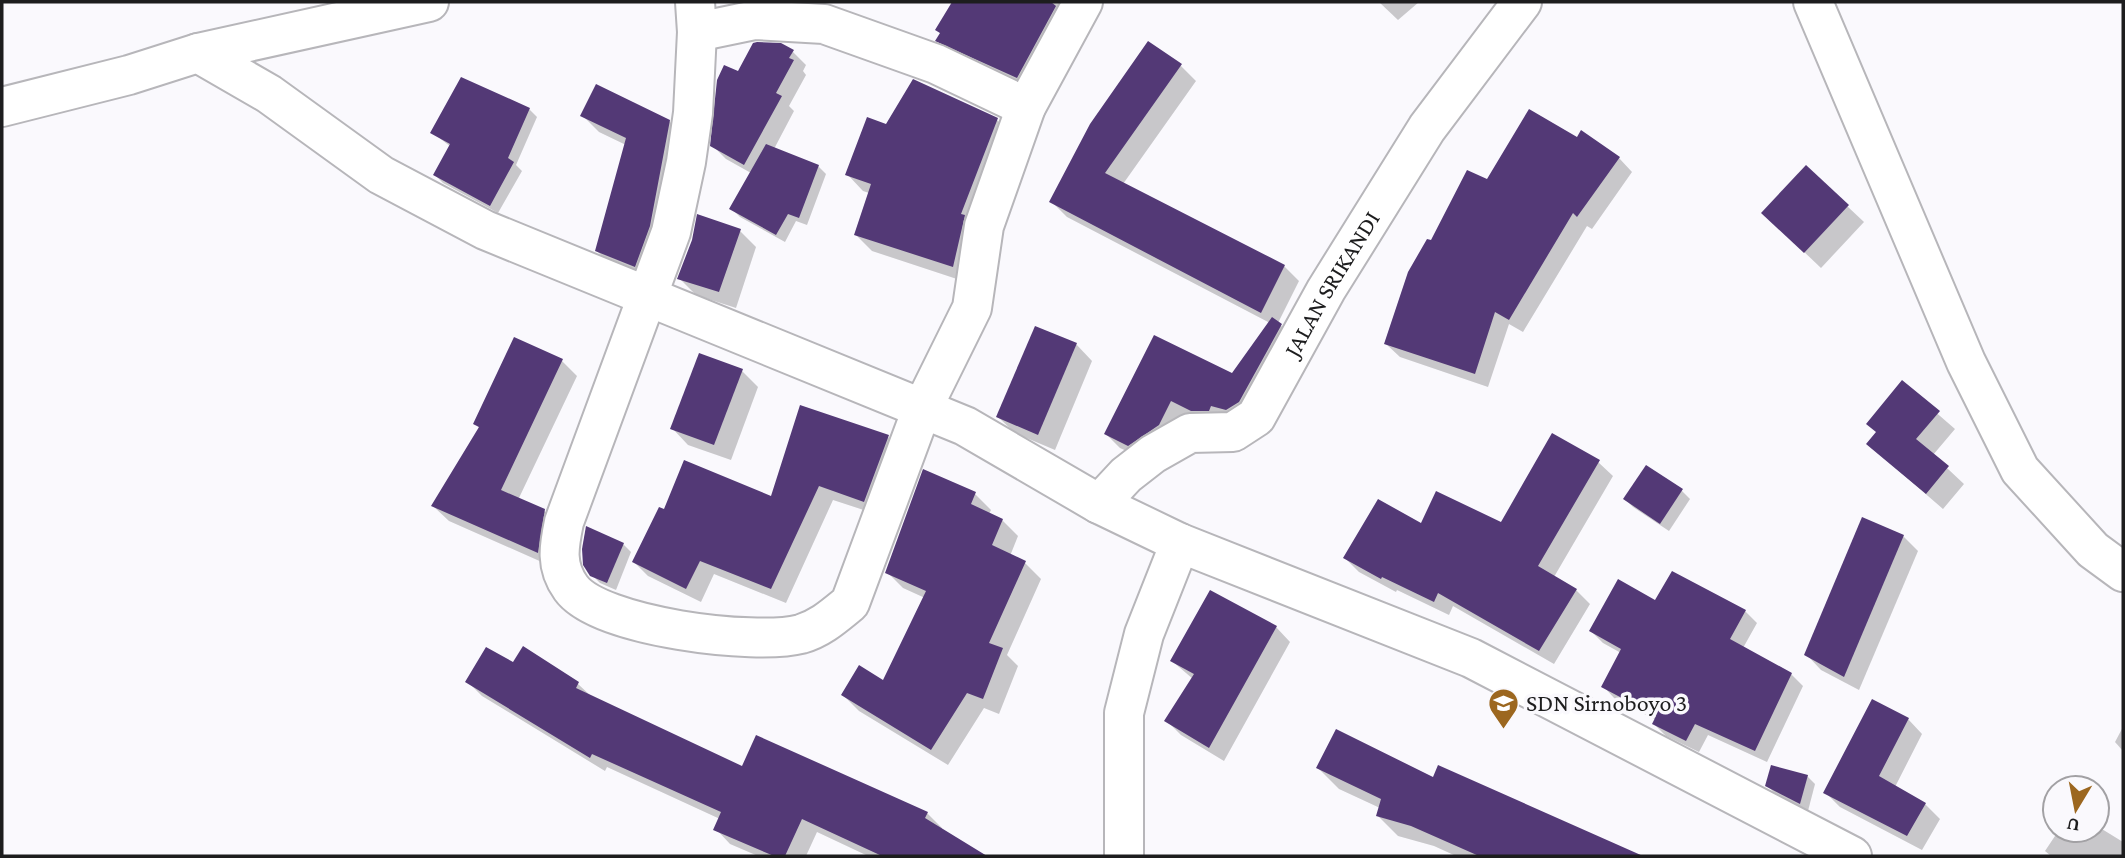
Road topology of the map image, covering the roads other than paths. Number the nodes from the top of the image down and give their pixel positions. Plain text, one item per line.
1 (429, 2) edge
2 (1083, 2) edge
3 (1522, 2) edge
4 (1813, 2) edge
5 (696, 17) edge
6 (198, 53) junction
7 (2, 107) edge
8 (1026, 107) junction
9 (648, 297) junction
10 (922, 409) junction
11 (1098, 504) junction
12 (1180, 542) junction
13 (2123, 572) edge
14 (1124, 856) edge
15 (1852, 856) edge

1 - 6 street
2 - 8 street
3 - 11 street, JALAN SRIKANDI
4 - 13 street
5 - 8 street
5 - 9 street
6 - 7 street
6 - 9 street
8 - 10 street
9 - 10 street
9 - 10 street
10 - 11 street
11 - 12 street
12 - 14 street
12 - 15 street

